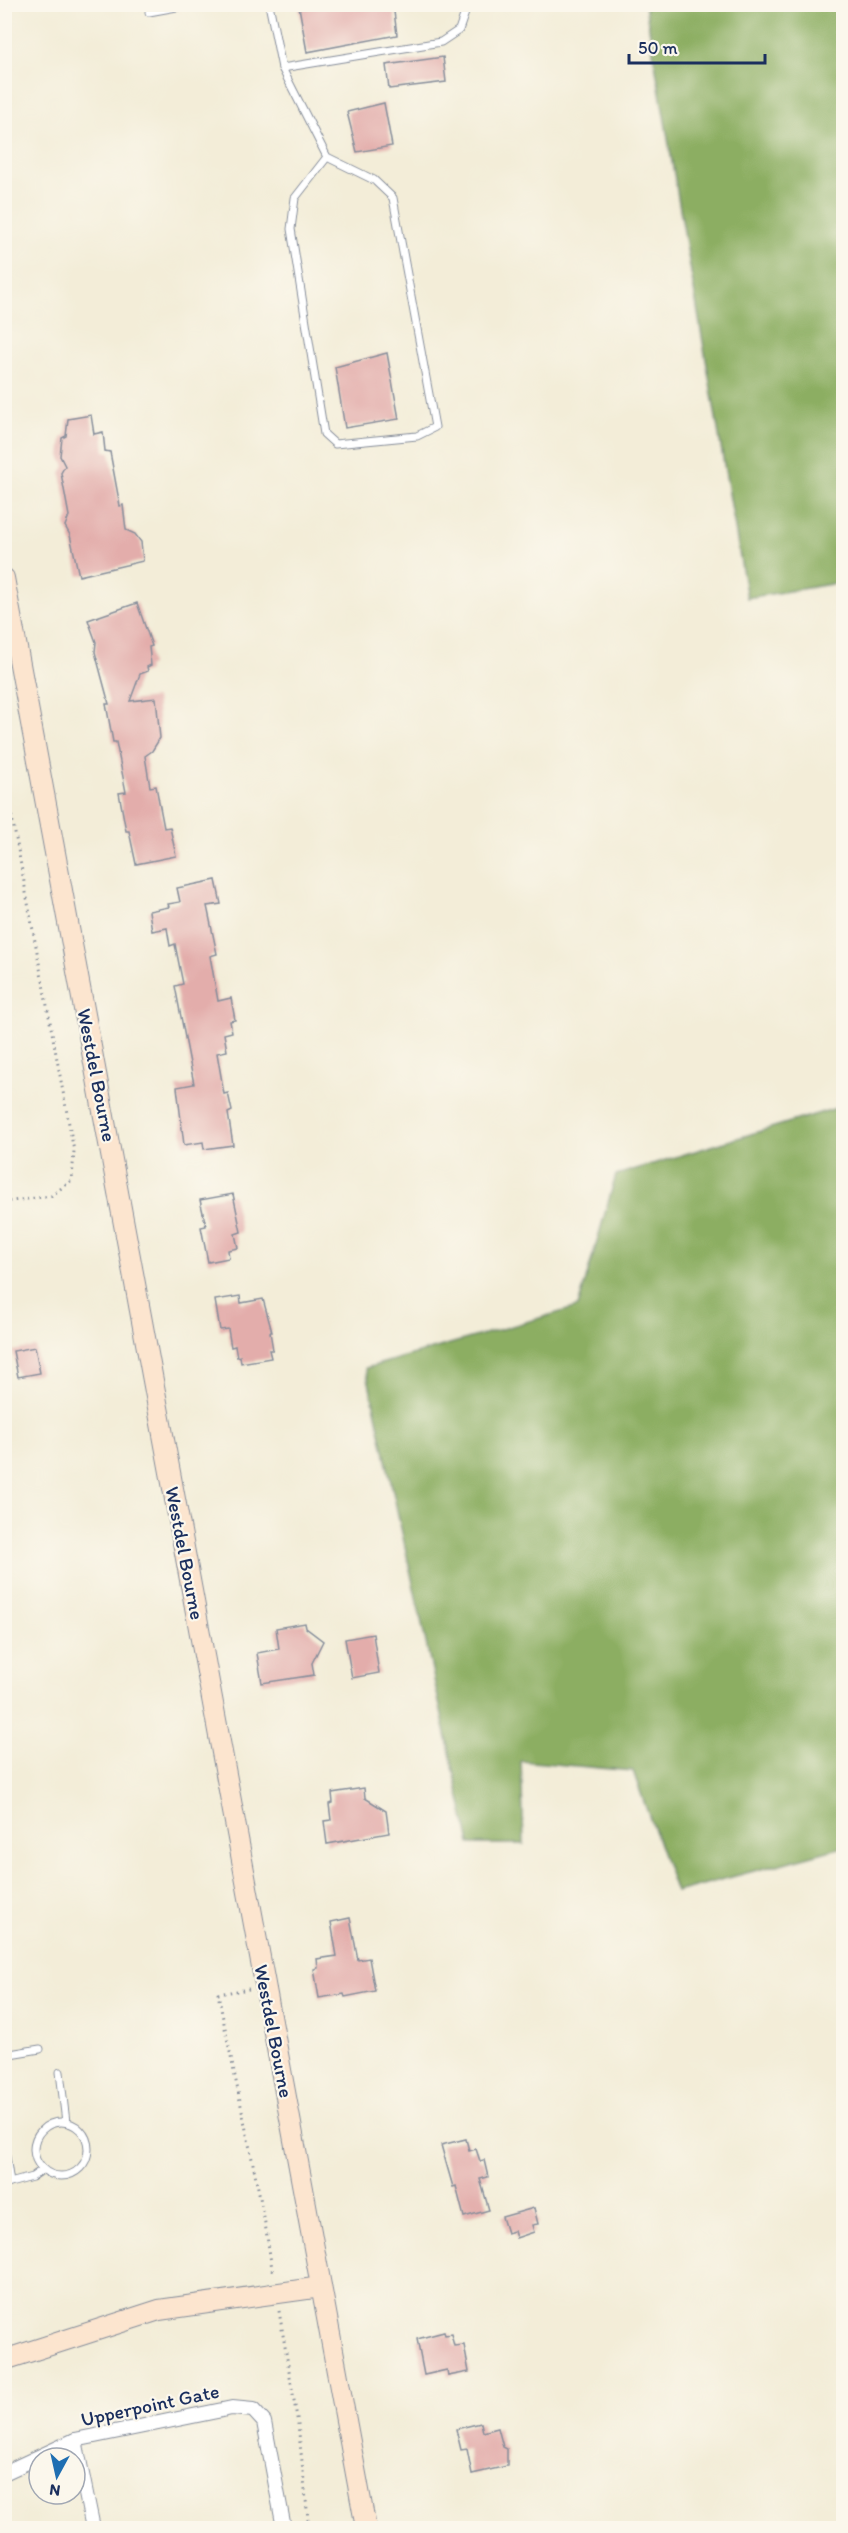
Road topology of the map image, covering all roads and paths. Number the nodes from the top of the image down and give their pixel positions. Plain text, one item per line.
1 (194, 4) edge
2 (269, 4) edge
3 (468, 4) edge
4 (149, 12) dead end
5 (282, 68) junction
6 (327, 157) junction
7 (4, 578) edge
8 (4, 774) edge
9 (4, 1202) edge
10 (266, 1986) junction
11 (40, 2049) dead end
12 (4, 2055) edge
13 (60, 2072) dead end
14 (66, 2122) junction
15 (4, 2143) edge
16 (42, 2170) junction
17 (7, 2184) edge
18 (321, 2287) junction
19 (276, 2293) junction
20 (4, 2360) edge
21 (75, 2440) junction
22 (4, 2473) edge
23 (93, 2529) edge
24 (284, 2529) edge
25 (309, 2529) edge
26 (366, 2529) edge

1 - 4 lane
2 - 5 lane
3 - 5 lane
5 - 6 lane
6 - 6 lane
7 - 10 main road, Westdel Bourne
8 - 9 path
10 - 18 main road, Westdel Bourne
10 - 19 path
11 - 12 lane
13 - 14 lane
14 - 16 lane
14 - 16 lane
15 - 17 lane
16 - 17 lane
18 - 19 main road
18 - 26 main road, Westdel Bourne
19 - 20 main road
19 - 25 path
21 - 22 street, Upperpoint Gate
21 - 23 street, Upperpoint Gate
21 - 24 street, Upperpoint Gate

